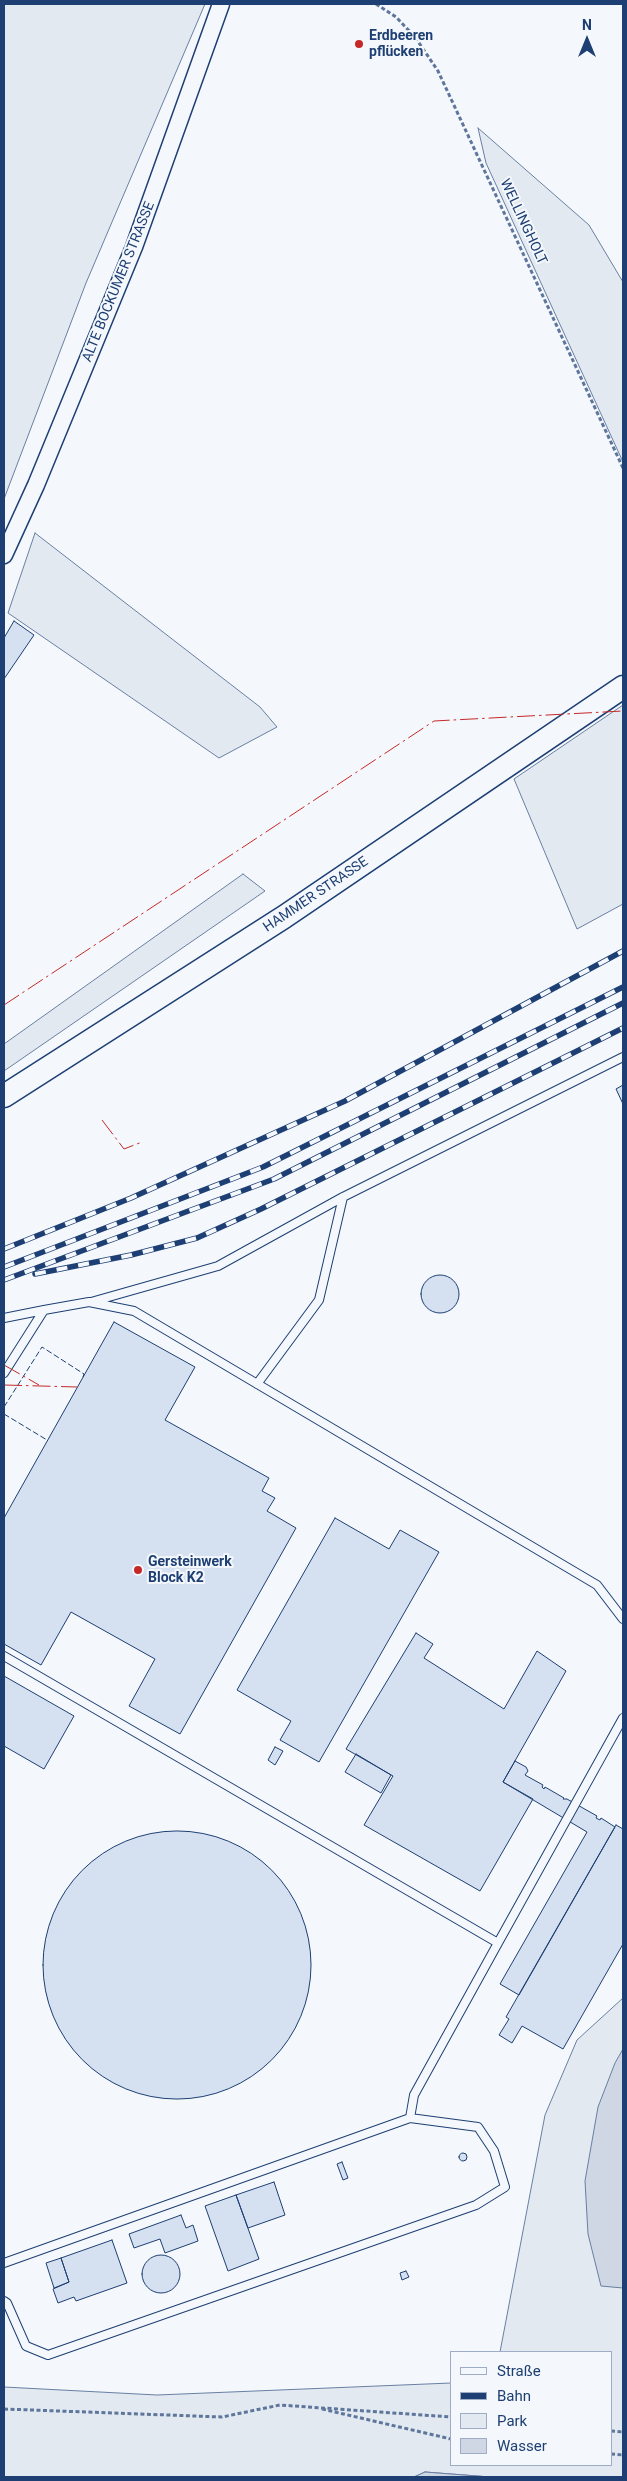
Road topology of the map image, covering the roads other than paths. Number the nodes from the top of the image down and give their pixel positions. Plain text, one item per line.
1 (221, 4) edge
2 (4, 555) edge
3 (623, 687) edge
4 (623, 1057) edge
5 (4, 1096) edge
6 (343, 1197) junction
7 (89, 1302) junction
8 (44, 1310) junction
9 (4, 1318) edge
10 (4, 1373) edge
11 (258, 1384) junction
12 (623, 1619) edge
13 (4, 1656) edge
14 (623, 1718) edge
15 (619, 1732) edge
16 (498, 1943) junction
17 (410, 2118) junction
18 (4, 2263) edge
19 (4, 2302) edge

1 - 2 street, ALTE BOCKUMER STRASSE
3 - 5 main road, HAMMER STRASSE
4 - 6 lane
6 - 7 lane
6 - 11 lane
7 - 8 lane
7 - 11 lane
8 - 9 lane
8 - 10 lane
11 - 12 lane
13 - 16 lane
14 - 15 lane
15 - 16 lane
16 - 17 lane
17 - 18 lane
17 - 19 lane

